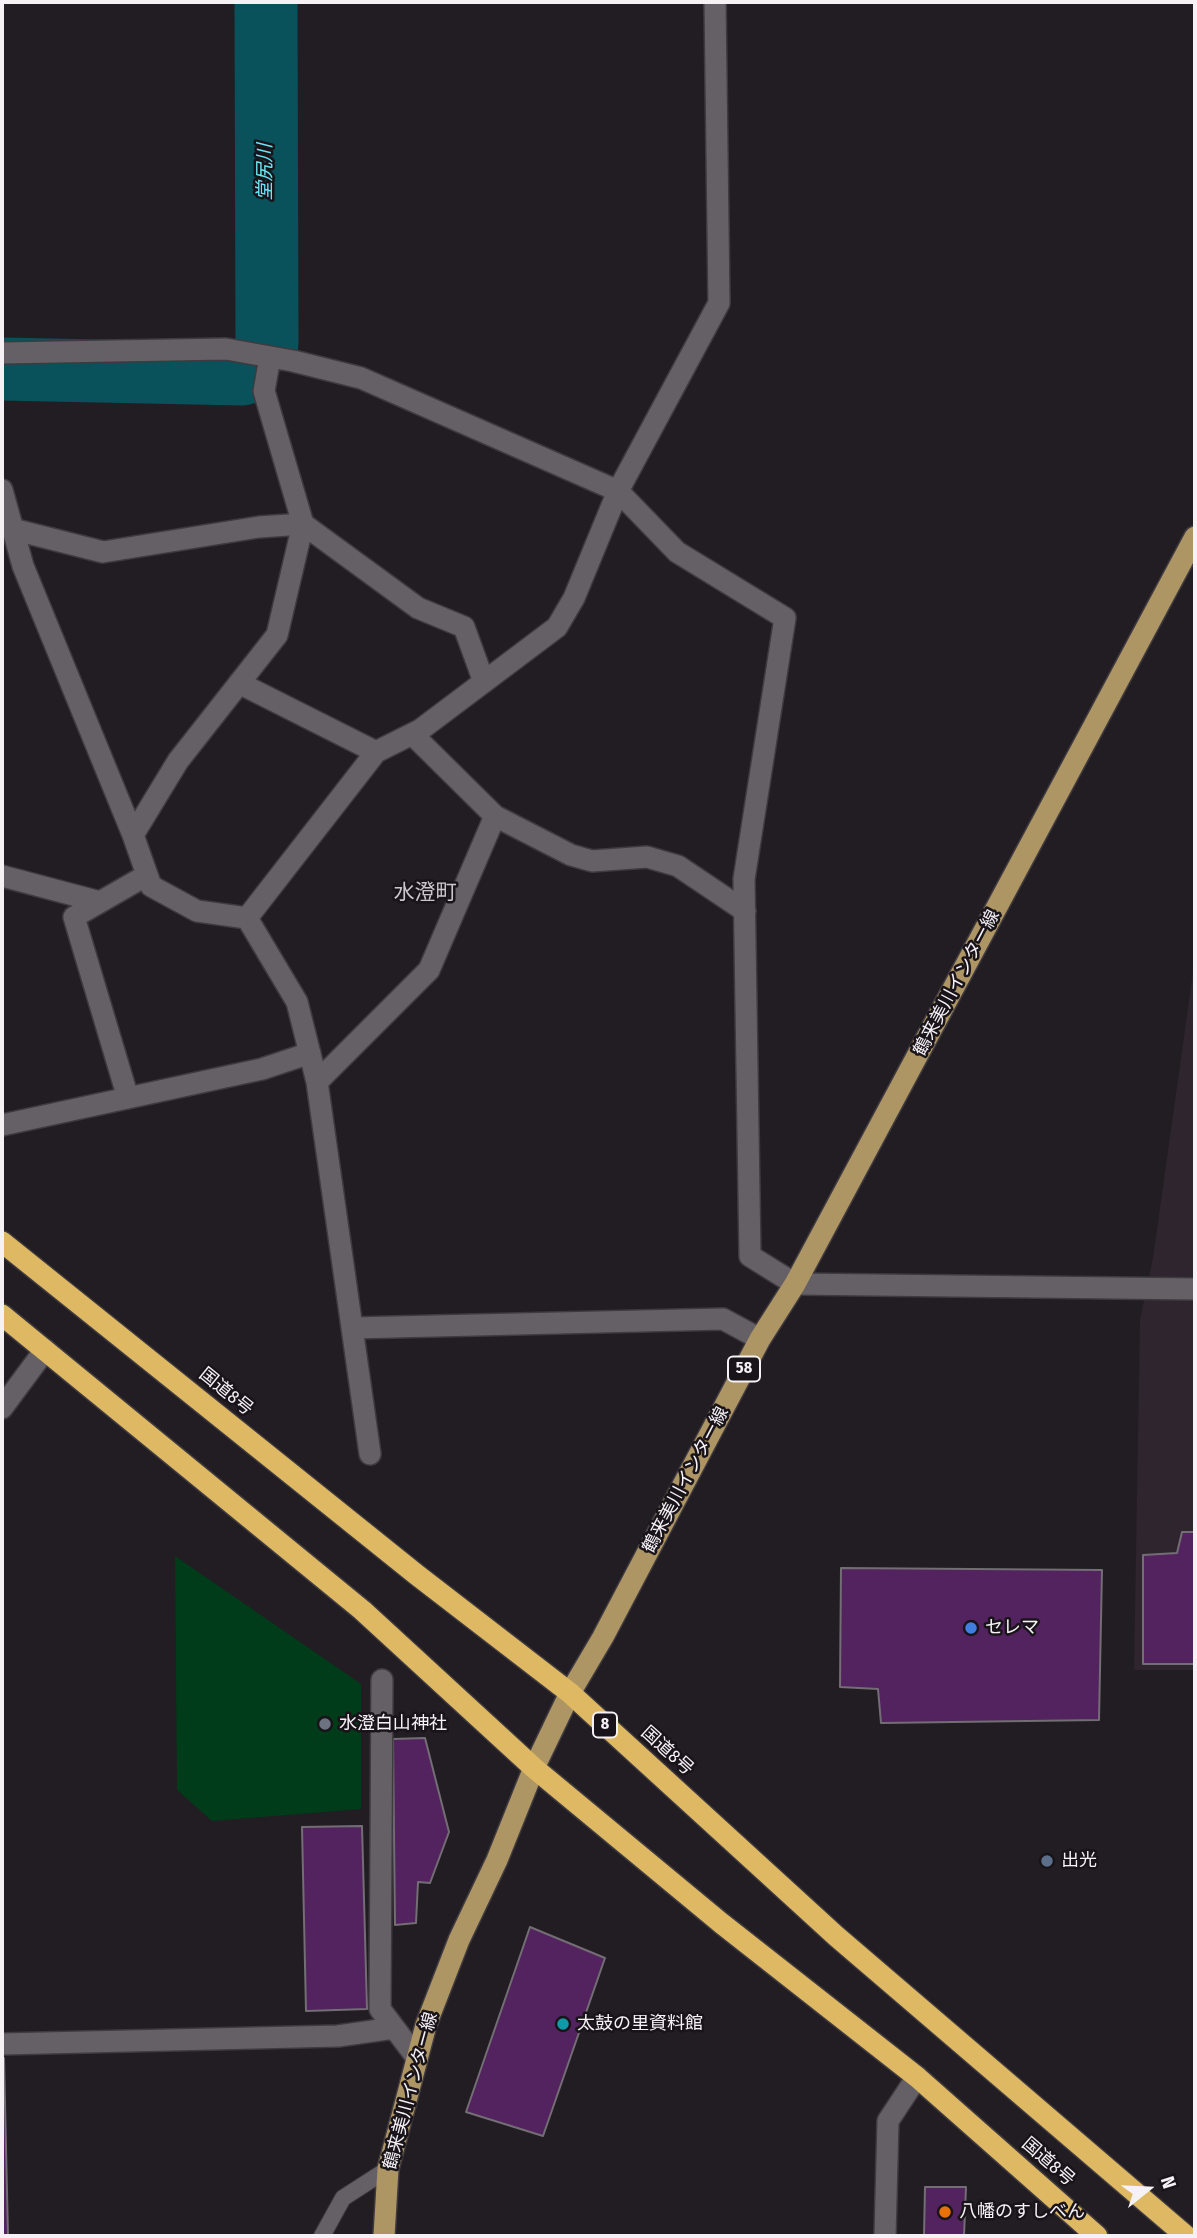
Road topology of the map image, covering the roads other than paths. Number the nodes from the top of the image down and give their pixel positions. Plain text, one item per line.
1 (715, 2) edge
2 (2, 353) edge
3 (270, 357) junction
4 (2, 490) edge
5 (618, 491) junction
6 (303, 524) junction
7 (12, 529) junction
8 (1195, 537) edge
9 (484, 682) junction
10 (239, 683) junction
11 (412, 734) junction
12 (376, 752) junction
13 (495, 816) junction
14 (133, 835) junction
15 (147, 875) junction
16 (2, 876) edge
17 (100, 902) junction
18 (745, 911) junction
19 (247, 918) junction
20 (310, 1053) junction
21 (317, 1082) junction
22 (128, 1098) junction
23 (2, 1125) edge
24 (2, 1241) edge
25 (795, 1284) junction
26 (1195, 1289) edge
27 (5, 1321) edge
28 (352, 1328) junction
29 (760, 1339) junction
30 (45, 1350) junction
31 (2, 1408) edge
32 (370, 1454) dead end
33 (382, 1680) dead end
34 (570, 1693) junction
35 (534, 1768) junction
36 (394, 2028) junction
37 (2, 2044) edge
38 (417, 2058) junction
39 (916, 2077) junction
40 (388, 2169) junction
41 (322, 2236) edge
42 (384, 2236) edge
43 (885, 2236) edge
44 (1097, 2236) edge
45 (1186, 2236) edge

1 - 5 street
2 - 3 street
3 - 5 street
3 - 6 street
4 - 7 street
5 - 9 street
5 - 18 street
6 - 7 street
6 - 9 street
6 - 10 street
7 - 14 street
8 - 25 main road, 鶴来美川インター線 / 58
9 - 11 street
10 - 12 street
10 - 14 street
11 - 12 street
11 - 13 street
12 - 19 street
13 - 18 street
13 - 21 street
14 - 15 street
15 - 17 street
15 - 19 street
16 - 17 street
17 - 22 street
18 - 25 street
19 - 20 street
20 - 21 street
20 - 22 street
21 - 28 street
22 - 23 street
24 - 34 highway, 国道8号 / 8
25 - 26 street
25 - 29 main road, 鶴来美川インター線 / 58
27 - 30 highway, 国道8号
28 - 29 street
28 - 32 street
29 - 34 main road, 鶴来美川インター線 / 58
30 - 31 street
30 - 35 highway, 国道8号
33 - 36 street
34 - 35 main road, 鶴来美川インター線 / 58
34 - 45 highway, 国道8号 / 8
35 - 38 main road, 鶴来美川インター線 / 58
35 - 39 highway, 国道8号
36 - 37 street
36 - 38 street
38 - 40 main road, 鶴来美川インター線 / 58
39 - 43 street
39 - 44 highway, 国道8号
40 - 41 lane
40 - 42 main road, 鶴来美川インター線 / 58

